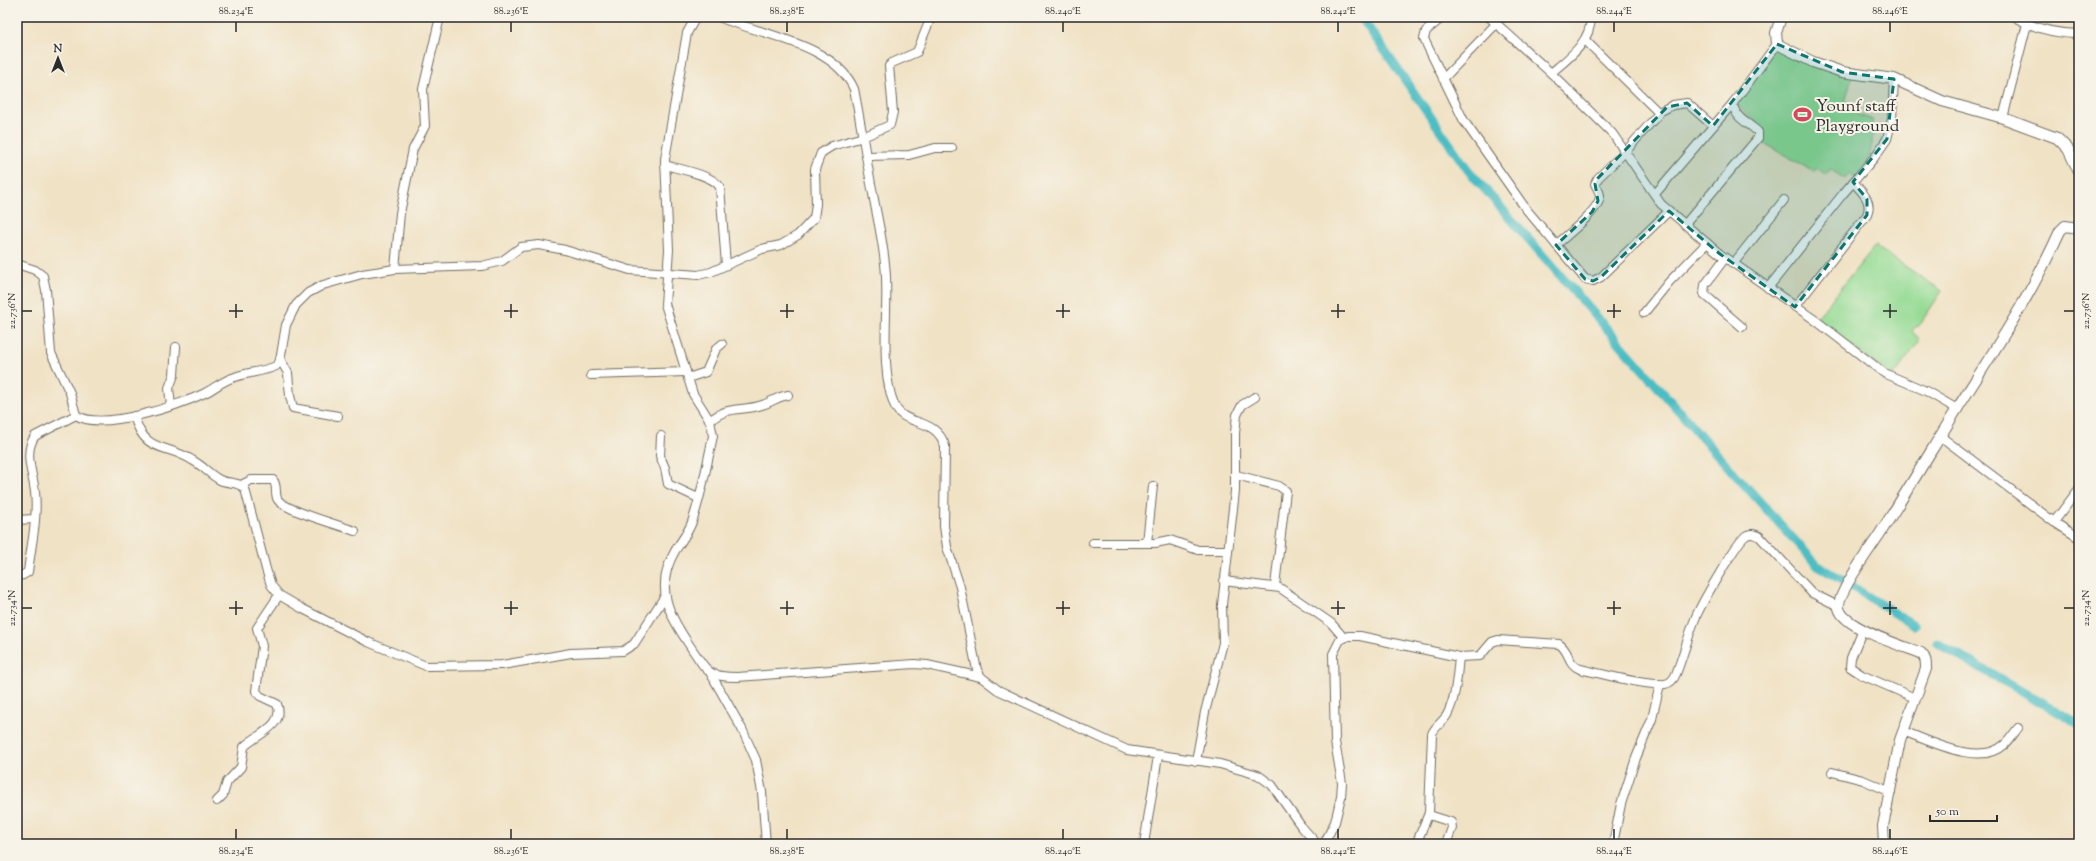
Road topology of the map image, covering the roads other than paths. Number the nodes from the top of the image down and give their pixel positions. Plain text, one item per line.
1 (440, 17) edge
2 (696, 17) edge
3 (719, 17) edge
4 (931, 17) edge
5 (1443, 17) edge
6 (1489, 17) edge
7 (1591, 17) edge
8 (1781, 17) edge
9 (2016, 18) edge
10 (1496, 24) junction
11 (2027, 24) junction
12 (2079, 34) edge
13 (1585, 40) junction
14 (1777, 44) junction
15 (1551, 73) junction
16 (1443, 79) junction
17 (1894, 79) junction
18 (1734, 103) junction
19 (1659, 113) junction
20 (2003, 118) junction
21 (1713, 126) junction
22 (863, 137) junction
23 (952, 148) dead end
24 (1626, 152) junction
25 (866, 156) junction
26 (665, 165) junction
27 (2079, 172) edge
28 (1853, 182) junction
29 (1655, 194) junction
30 (1784, 200) dead end
31 (1669, 211) junction
32 (1686, 223) junction
33 (2079, 230) edge
34 (1707, 243) junction
35 (1556, 245) junction
36 (1725, 258) junction
37 (17, 264) edge
38 (1733, 264) junction
39 (726, 265) junction
40 (395, 270) junction
41 (667, 273) junction
42 (1768, 288) junction
43 (1795, 306) junction
44 (1644, 313) dead end
45 (1742, 327) dead end
46 (722, 344) dead end
47 (176, 347) dead end
48 (280, 359) junction
49 (590, 375) dead end
50 (687, 375) junction
51 (788, 395) dead end
52 (1255, 397) dead end
53 (171, 406) junction
54 (1957, 409) junction
55 (76, 415) junction
56 (134, 416) junction
57 (338, 416) dead end
58 (710, 421) junction
59 (661, 436) dead end
60 (1940, 436) junction
61 (1236, 476) junction
62 (241, 485) junction
63 (1153, 486) dead end
64 (2079, 489) edge
65 (698, 498) junction
66 (17, 520) edge
67 (34, 520) junction
68 (2054, 522) junction
69 (356, 531) dead end
70 (2079, 538) edge
71 (1093, 543) dead end
72 (1147, 543) junction
73 (1227, 550) junction
74 (17, 576) edge
75 (1224, 582) junction
76 (1274, 586) junction
77 (279, 595) junction
78 (665, 596) junction
79 (1839, 602) junction
80 (1863, 630) junction
81 (1344, 638) junction
82 (1459, 657) junction
83 (711, 674) junction
84 (981, 677) junction
85 (1660, 684) junction
86 (1915, 698) junction
87 (2018, 728) dead end
88 (1904, 731) junction
89 (1158, 756) junction
90 (1196, 761) junction
91 (1832, 772) dead end
92 (1891, 792) junction
93 (217, 801) dead end
94 (1428, 815) junction
95 (766, 844) edge
96 (1144, 844) edge
97 (1317, 844) edge
98 (1324, 844) edge
99 (1416, 844) edge
100 (1446, 844) edge
101 (1613, 844) edge
102 (1884, 844) edge

1 - 40 street
2 - 26 street
3 - 22 street
4 - 22 street
5 - 16 street
6 - 10 street
7 - 13 street
8 - 14 street
9 - 11 street
10 - 15 street
10 - 16 street
11 - 12 street
11 - 20 street
13 - 15 street
13 - 19 street
14 - 17 street
14 - 18 street
15 - 24 street
16 - 35 street
17 - 20 street
17 - 28 street
18 - 21 street
18 - 32 street
19 - 21 street
19 - 24 street
20 - 27 street
21 - 29 street
22 - 25 street
22 - 39 street
23 - 25 street
24 - 29 street
24 - 35 street
25 - 84 street
26 - 39 street
26 - 41 street
28 - 42 street
28 - 43 street
29 - 31 street
30 - 38 street
31 - 32 street
31 - 35 street
32 - 34 street
33 - 54 street
34 - 36 street
34 - 44 street
36 - 38 street
36 - 45 street
37 - 55 street
38 - 42 street
39 - 41 street
40 - 41 street
40 - 48 street
41 - 50 street
42 - 43 street
43 - 54 street
46 - 50 street
47 - 53 street
48 - 53 street
48 - 57 street
49 - 50 street
50 - 58 street
51 - 58 street
52 - 61 street
53 - 56 street
54 - 60 street
55 - 56 street
55 - 67 street
56 - 62 street
58 - 65 street
59 - 65 street
60 - 68 street
60 - 79 street
61 - 73 street
61 - 76 street
62 - 69 street
62 - 77 street
63 - 72 street
64 - 68 street
65 - 78 street
66 - 67 street
67 - 74 street
68 - 70 street
71 - 72 street
72 - 73 street
73 - 75 street
75 - 76 street
75 - 90 street
76 - 81 street
77 - 78 street
77 - 93 street
78 - 83 street
79 - 80 street
79 - 85 street
80 - 86 street
80 - 86 street
81 - 82 street
81 - 98 street
82 - 85 street
82 - 94 street
83 - 84 street
83 - 95 street
84 - 89 street
85 - 101 street
86 - 88 street
87 - 88 street
88 - 92 street
89 - 90 street
89 - 96 street
90 - 97 street
91 - 92 street
92 - 102 street
94 - 99 street
94 - 100 street

